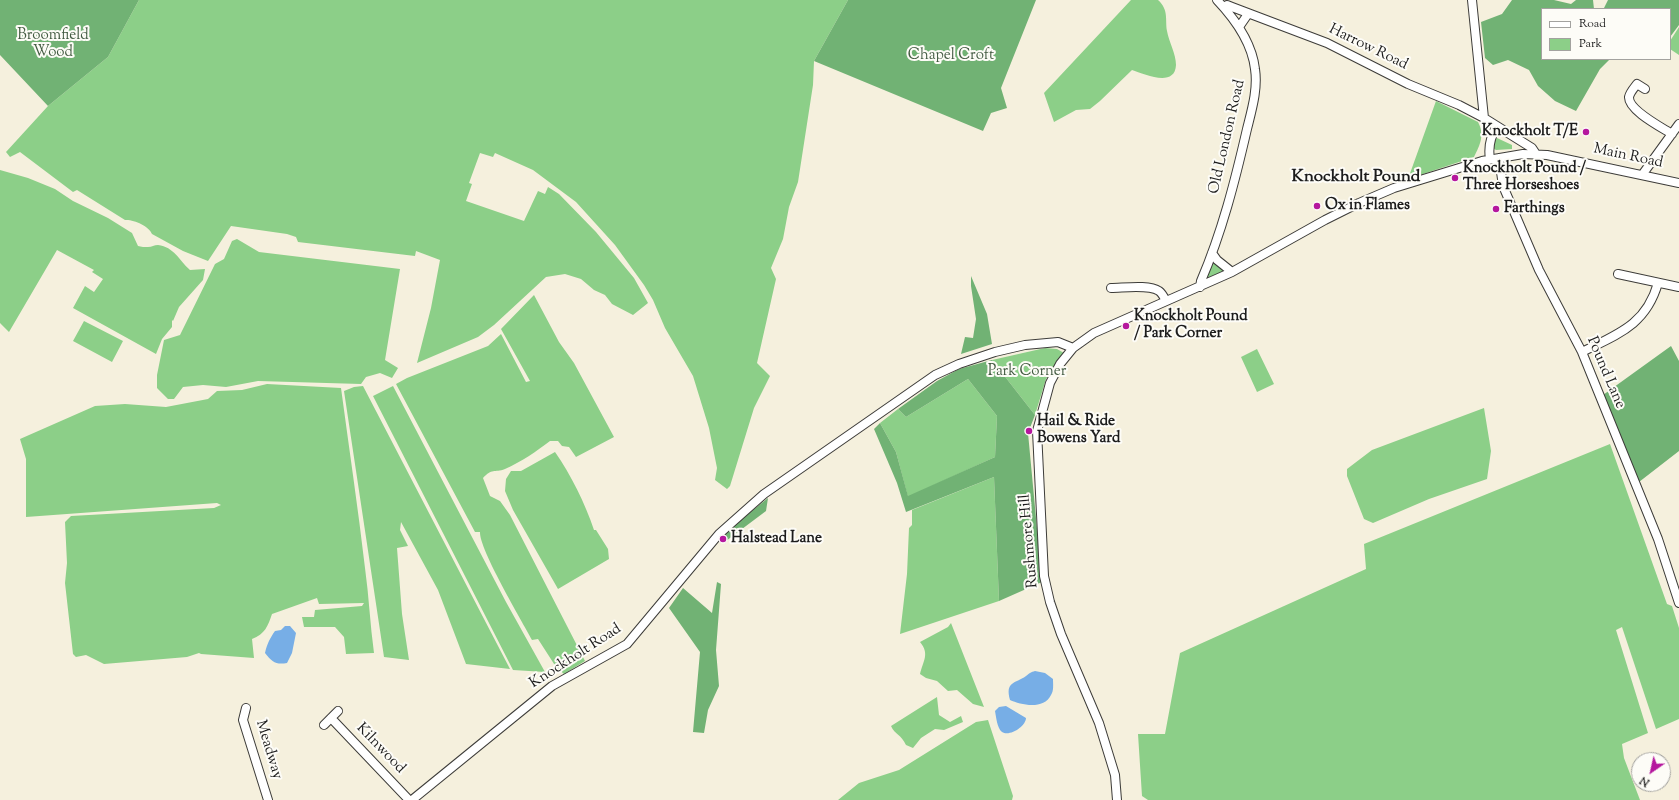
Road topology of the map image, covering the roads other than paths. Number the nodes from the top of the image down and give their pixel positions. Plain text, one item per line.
1 (1217, 0) edge
2 (1472, 0) edge
3 (1224, 7) junction
4 (1248, 14) junction
5 (1239, 27) junction
6 (1645, 88) dead end
7 (1484, 118) junction
8 (1679, 124) edge
9 (1496, 126) junction
10 (1672, 134) junction
11 (1536, 154) junction
12 (1499, 158) junction
13 (1490, 159) junction
14 (1642, 175) junction
15 (1679, 183) edge
16 (1212, 253) junction
17 (1232, 272) junction
18 (1622, 273) dead end
19 (1658, 282) junction
20 (1200, 287) junction
21 (1679, 287) edge
22 (1111, 288) dead end
23 (1166, 301) junction
24 (1073, 348) junction
25 (1582, 352) junction
26 (1679, 603) edge
27 (246, 708) dead end
28 (338, 711) dead end
29 (331, 718) junction
30 (324, 725) dead end
31 (268, 800) edge
32 (410, 800) edge
33 (1118, 800) edge

1 - 3 street, Old London Road
2 - 7 street
3 - 4 street, Harrow Road
3 - 5 street, Old London Road
4 - 5 street
4 - 7 street, Harrow Road
5 - 16 street, Old London Road
6 - 10 street
7 - 9 street, Harrow Road
8 - 10 street
9 - 11 street, Harrow Road
9 - 13 street
10 - 14 street
11 - 12 street, Main Road
11 - 14 street, Main Road
12 - 13 street, Main Road
12 - 25 street, Pound Lane
13 - 17 street, Main Road
14 - 15 street, Main Road
16 - 17 street
16 - 20 street, Old London Road
17 - 20 street, Rushmore Hill
18 - 19 street
19 - 21 street
19 - 25 street
20 - 23 street, Rushmore Hill
22 - 23 street
23 - 24 street, Rushmore Hill
24 - 32 street, Knockholt Road
24 - 33 street, Rushmore Hill
25 - 26 street, Pound Lane
27 - 31 street, Meadway
28 - 29 street
29 - 30 street
29 - 32 street, Kilnwood

